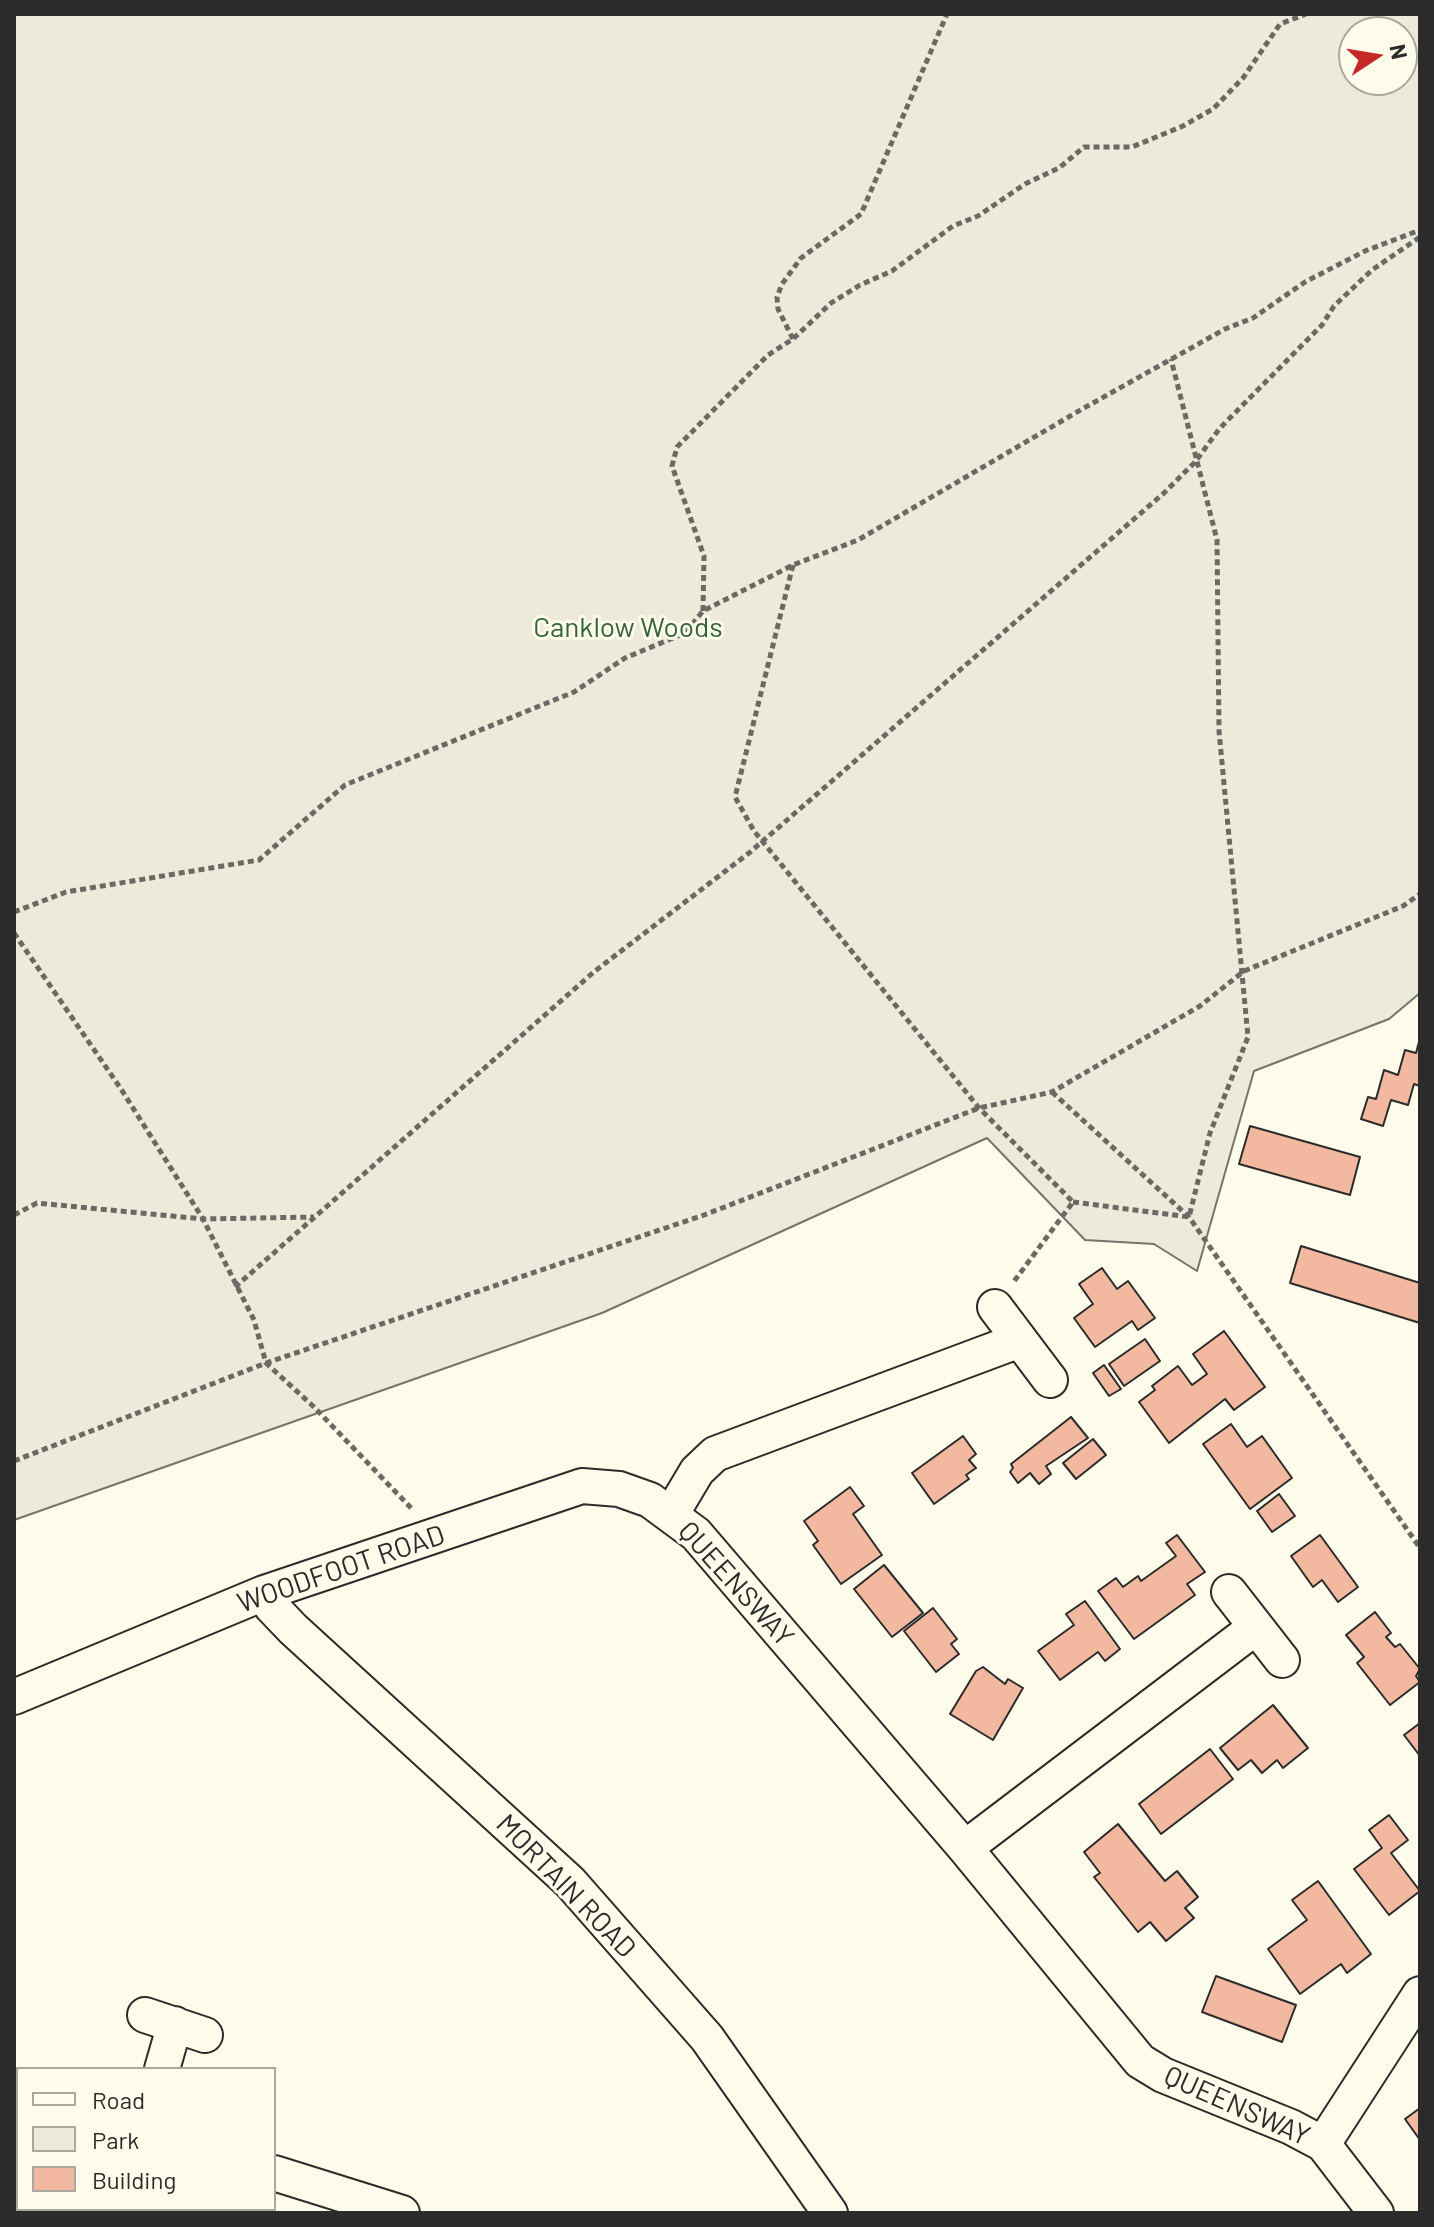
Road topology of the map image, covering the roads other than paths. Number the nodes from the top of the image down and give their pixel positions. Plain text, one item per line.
1 (995, 1307) road end
2 (1020, 1340) junction
3 (1050, 1380) dead end
4 (672, 1513) junction
5 (1229, 1592) dead end
6 (264, 1593) junction
7 (1256, 1627) junction
8 (1282, 1660) dead end
9 (14, 1697) edge
10 (965, 1848) junction
11 (1420, 1994) edge
12 (175, 2025) dead end
13 (163, 2067) edge
14 (1323, 2144) junction
15 (276, 2174) edge
16 (402, 2213) edge
17 (830, 2213) edge
18 (1376, 2213) edge

1 - 2 street
2 - 3 street
2 - 4 street, QUEENSWAY
4 - 6 street, WOODFOOT ROAD
4 - 10 street, QUEENSWAY
5 - 7 street
6 - 9 street, WOODFOOT ROAD
6 - 17 street, MORTAIN ROAD
7 - 8 street
7 - 10 street
10 - 14 street, QUEENSWAY
11 - 14 street, QUEENSWAY
12 - 13 street
14 - 18 street, QUEENSWAY
15 - 16 street

